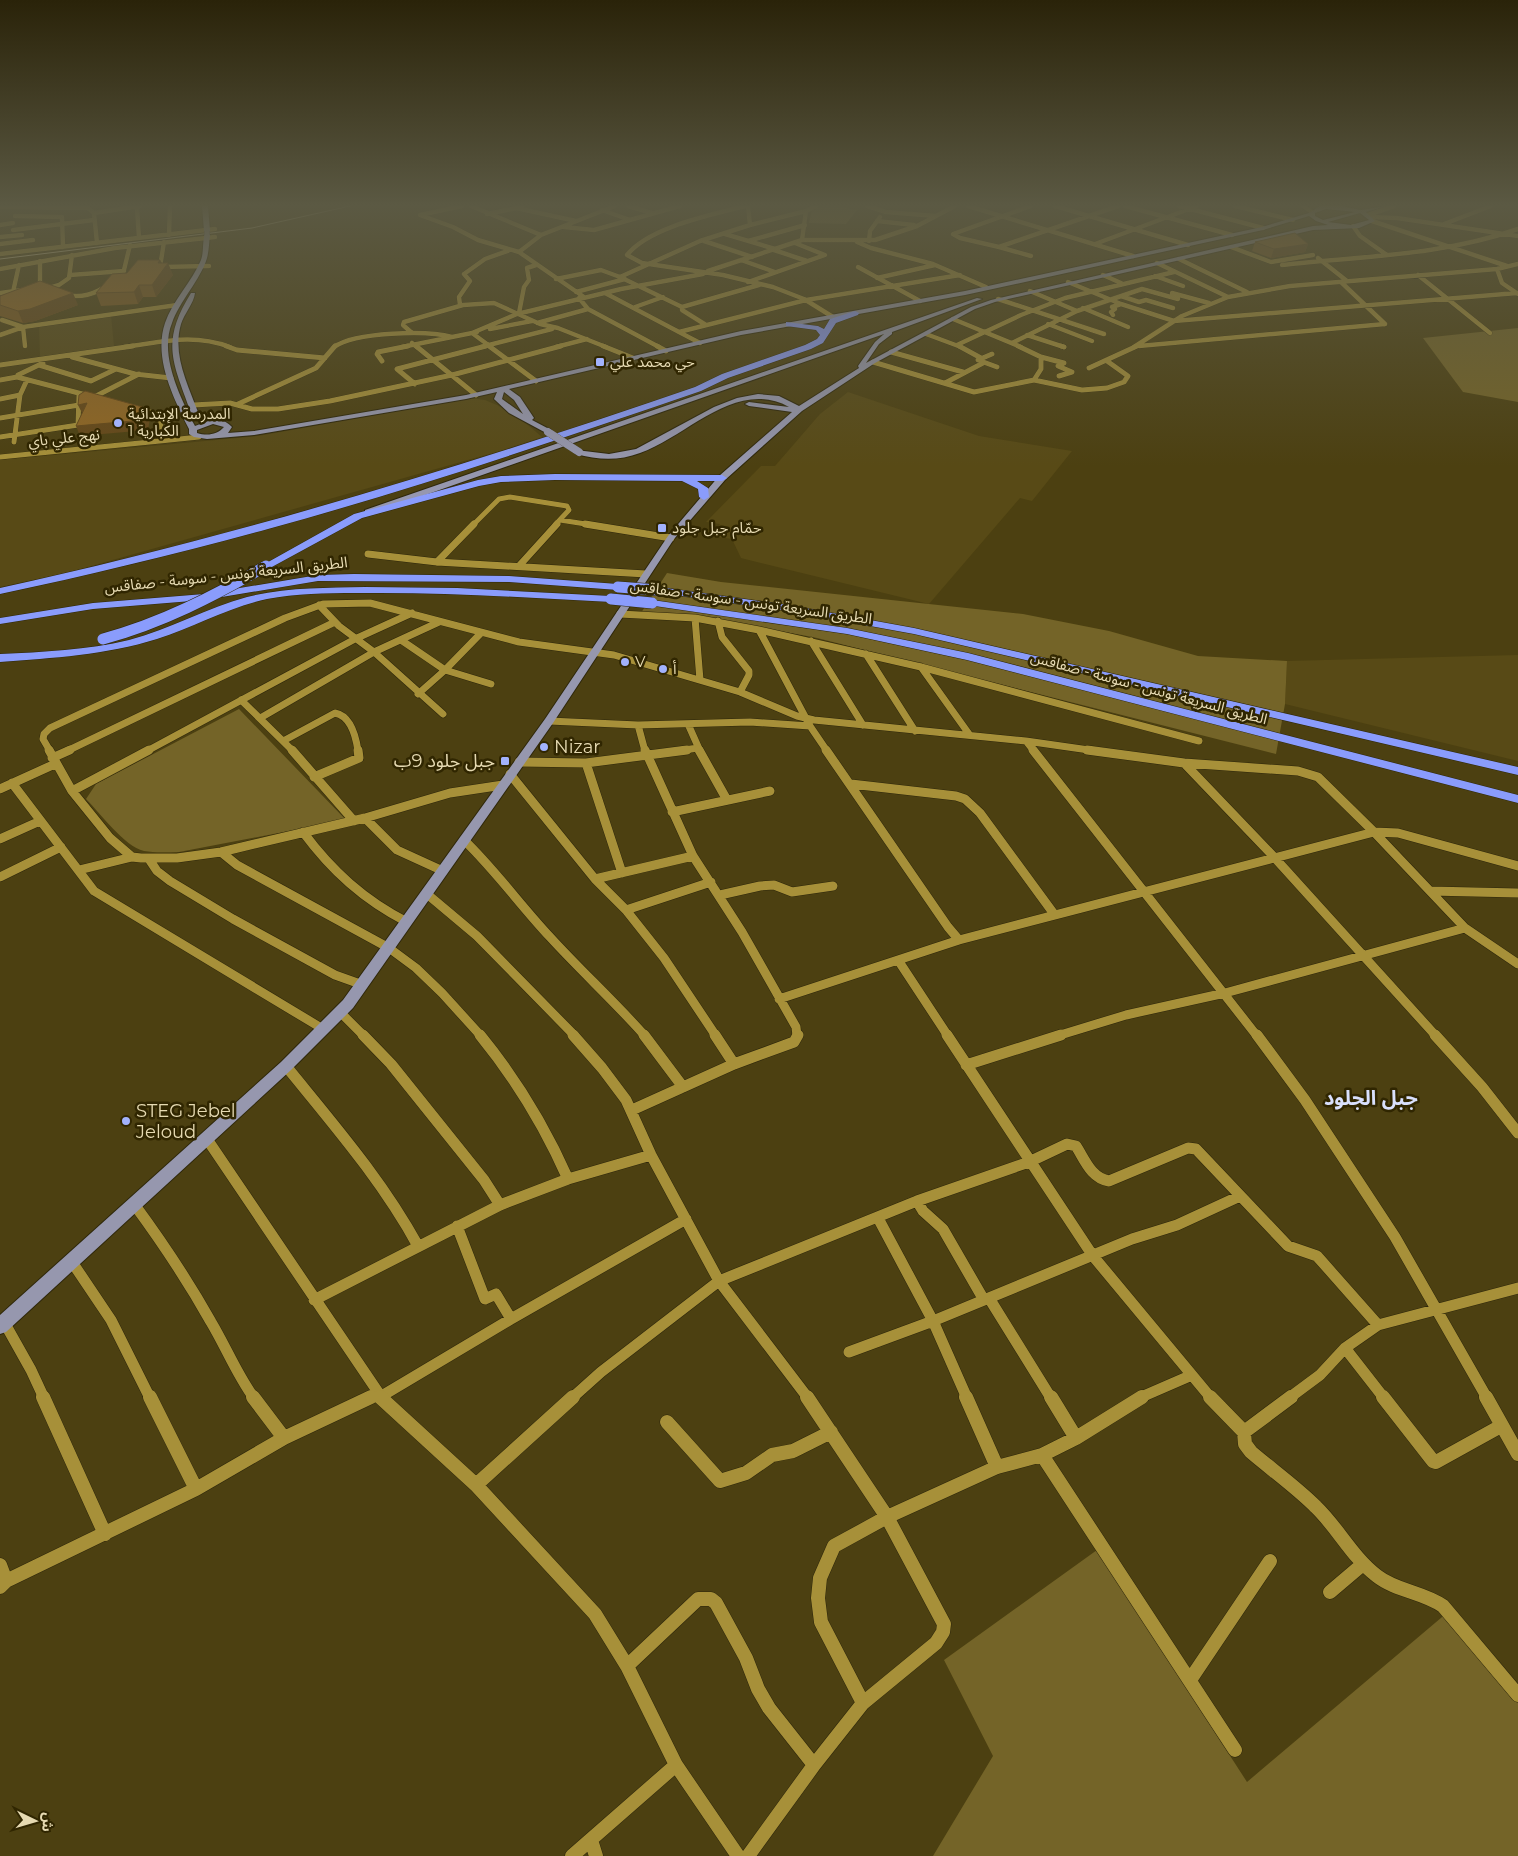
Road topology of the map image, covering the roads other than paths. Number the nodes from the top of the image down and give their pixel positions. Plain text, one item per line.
1 (576, 292) edge
2 (95, 293) edge
3 (184, 293) edge
4 (194, 293) edge
5 (462, 293) edge
6 (523, 293) edge
7 (605, 293) joint
8 (654, 293) edge
9 (730, 293) edge
10 (787, 293) edge
11 (851, 293) edge
12 (904, 293) edge
13 (960, 293) edge
14 (988, 293) edge
15 (1006, 293) edge
16 (1024, 293) edge
17 (1034, 293) edge
18 (1083, 293) edge
19 (1092, 293) edge
20 (1131, 293) edge
21 (1155, 293) edge
22 (1175, 293) edge
23 (1219, 293) edge
24 (1244, 293) edge
25 (1353, 293) edge
26 (1439, 293) edge
27 (1518, 293) edge
28 (59, 294) edge
29 (1121, 296) junction
30 (663, 297) junction
31 (1228, 297) junction
32 (582, 298) junction
33 (998, 299) junction
34 (1109, 299) junction
35 (1178, 299) dead end
36 (806, 300) junction
37 (1448, 300) junction
38 (920, 301) junction
39 (1056, 302) junction
40 (1209, 303) junction
41 (1121, 304) junction
42 (177, 305) junction
43 (460, 305) junction
44 (1368, 306) junction
45 (635, 307) junction
46 (682, 307) junction
47 (1083, 308) junction
48 (1173, 308) dead end
49 (588, 309) junction
50 (1032, 310) junction
51 (1077, 311) junction
52 (855, 313) junction
53 (518, 314) junction
54 (1113, 315) dead end
55 (1101, 316) junction
56 (833, 317) junction
57 (919, 319) junction
58 (953, 319) junction
59 (1058, 319) junction
60 (1094, 319) dead end
61 (1, 321) edge
62 (1174, 321) junction
63 (534, 322) junction
64 (1087, 322) dead end
65 (789, 324) junction
66 (1048, 324) junction
67 (706, 325) junction
68 (1080, 326) junction
69 (1128, 326) dead end
70 (23, 327) junction
71 (558, 328) junction
72 (679, 332) junction
73 (987, 332) junction
74 (408, 333) junction
75 (472, 333) junction
76 (1490, 333) dead end
77 (926, 334) junction
78 (1104, 334) dead end
79 (0, 335) edge
80 (1027, 335) junction
81 (824, 336) junction
82 (452, 337) junction
83 (587, 339) junction
84 (175, 340) junction
85 (1092, 341) dead end
86 (165, 342) junction
87 (700, 343) junction
88 (1012, 343) junction
89 (414, 345) junction
90 (957, 345) junction
91 (26, 346) dead end
92 (488, 346) junction
93 (1136, 346) junction
94 (1064, 347) dead end
95 (666, 351) junction
96 (891, 352) junction
97 (992, 354) dead end
98 (69, 356) junction
99 (1041, 357) junction
100 (325, 358) junction
101 (633, 358) junction
102 (49, 359) junction
103 (505, 360) junction
104 (982, 360) junction
105 (382, 361) dead end
106 (433, 361) junction
107 (1107, 361) junction
108 (873, 362) junction
109 (0, 365) edge
110 (39, 365) junction
111 (997, 367) dead end
112 (1089, 368) dead end
113 (116, 369) junction
114 (0, 370) edge
115 (856, 372) junction
116 (963, 372) junction
117 (139, 374) junction
118 (452, 375) junction
119 (17, 376) junction
120 (1059, 376) dead end
121 (171, 378) junction
122 (0, 380) edge
123 (27, 380) junction
124 (1034, 380) junction
125 (91, 381) junction
126 (534, 382) junction
127 (945, 383) junction
128 (414, 384) junction
129 (698, 388) junction
130 (503, 389) junction
131 (69, 392) junction
132 (79, 394) junction
133 (20, 395) junction
134 (476, 395) junction
135 (94, 397) junction
136 (466, 397) junction
137 (0, 398) edge
138 (518, 399) junction
139 (103, 400) edge
140 (238, 404) junction
141 (503, 404) junction
142 (79, 405) junction
143 (193, 405) junction
144 (130, 407) edge
145 (772, 408) junction
146 (798, 410) junction
147 (710, 411) junction
148 (19, 414) junction
149 (0, 418) edge
150 (222, 423) junction
151 (782, 423) junction
152 (78, 425) joint
153 (537, 425) junction
154 (280, 429) junction
155 (193, 430) junction
156 (16, 434) junction
157 (213, 436) junction
158 (0, 437) edge
159 (199, 437) junction
160 (168, 440) junction
161 (160, 441) junction
162 (14, 442) dead end
163 (0, 457) edge
164 (682, 478) junction
165 (722, 478) junction
166 (704, 497) junction
167 (358, 516) junction
168 (560, 520) junction
169 (671, 538) junction
170 (368, 554) dead end
171 (437, 562) junction
172 (519, 566) junction
173 (646, 574) junction
174 (0, 590) edge
175 (319, 605) junction
176 (412, 613) junction
177 (620, 614) junction
178 (695, 618) junction
179 (0, 621) edge
180 (718, 621) junction
181 (335, 622) junction
182 (438, 622) junction
183 (759, 630) junction
184 (481, 633) junction
185 (355, 639) junction
186 (401, 640) junction
187 (811, 641) junction
188 (0, 649) edge
189 (374, 652) junction
190 (596, 652) junction
191 (866, 654) junction
192 (0, 658) edge
193 (920, 667) junction
194 (445, 670) junction
195 (700, 680) junction
196 (491, 684) dead end
197 (740, 692) junction
198 (418, 694) junction
199 (241, 700) junction
200 (443, 714) dead end
201 (262, 717) junction
202 (549, 721) junction
203 (808, 722) junction
204 (688, 724) junction
205 (638, 725) junction
206 (863, 725) junction
207 (915, 731) junction
208 (969, 734) junction
209 (285, 740) junction
210 (1199, 740) dead end
211 (1026, 741) junction
212 (698, 748) junction
213 (646, 755) junction
214 (54, 761) junction
215 (519, 762) junction
216 (586, 763) junction
217 (1184, 763) junction
218 (1518, 771) edge
219 (314, 777) junction
220 (506, 780) junction
221 (12, 783) junction
222 (851, 784) junction
223 (0, 788) edge
224 (72, 791) junction
225 (770, 791) dead end
226 (1518, 799) edge
227 (726, 800) junction
228 (672, 812) junction
229 (365, 818) junction
230 (40, 821) junction
231 (354, 821) junction
232 (303, 832) junction
233 (1374, 832) junction
234 (0, 839) edge
235 (464, 840) junction
236 (61, 847) junction
237 (221, 852) junction
238 (693, 856) junction
239 (132, 857) junction
240 (1274, 857) junction
241 (149, 859) junction
242 (1518, 866) edge
243 (79, 870) junction
244 (443, 871) junction
245 (622, 873) junction
246 (0, 877) edge
247 (594, 880) junction
248 (711, 882) junction
249 (833, 886) dead end
250 (1430, 891) junction
251 (1143, 892) junction
252 (1518, 893) edge
253 (427, 894) junction
254 (720, 895) junction
255 (626, 910) junction
256 (1054, 914) junction
257 (407, 922) junction
258 (1465, 928) junction
259 (959, 940) junction
260 (389, 948) junction
261 (1363, 955) junction
262 (898, 960) junction
263 (1518, 964) edge
264 (363, 985) junction
265 (1225, 993) junction
266 (779, 999) junction
267 (340, 1012) junction
268 (323, 1029) junction
269 (734, 1064) junction
270 (966, 1065) junction
271 (286, 1066) junction
272 (683, 1086) junction
273 (632, 1110) junction
274 (1518, 1133) edge
275 (207, 1139) junction
276 (651, 1155) junction
277 (1029, 1162) junction
278 (568, 1179) junction
279 (1240, 1196) junction
280 (917, 1201) junction
281 (134, 1204) junction
282 (500, 1205) junction
283 (878, 1218) junction
284 (686, 1219) junction
285 (457, 1226) junction
286 (418, 1246) junction
287 (1093, 1256) junction
288 (72, 1262) junction
289 (720, 1281) junction
290 (1518, 1288) edge
291 (986, 1299) junction
292 (314, 1300) junction
293 (1438, 1309) junction
294 (511, 1319) junction
295 (933, 1321) junction
296 (2, 1324) edge
297 (1378, 1325) junction
298 (1345, 1348) junction
299 (849, 1352) dead end
300 (1192, 1375) junction
301 (378, 1395) junction
302 (667, 1422) dead end
303 (1501, 1426) junction
304 (831, 1432) junction
305 (1244, 1432) junction
306 (284, 1438) junction
307 (1076, 1438) junction
308 (1518, 1454) edge
309 (1042, 1455) junction
310 (997, 1467) junction
311 (476, 1485) junction
312 (196, 1489) junction
313 (887, 1517) junction
314 (104, 1534) junction
315 (1270, 1561) dead end
316 (1363, 1564) junction
317 (0, 1565) edge
318 (3, 1584) edge
319 (1330, 1592) dead end
320 (627, 1666) junction
321 (1190, 1680) junction
322 (1518, 1695) edge
323 (863, 1703) junction
324 (1235, 1750) dead end
325 (676, 1765) junction
326 (814, 1766) junction
327 (591, 1840) junction
328 (572, 1856) edge
329 (596, 1856) edge
330 (738, 1856) edge
331 (748, 1856) edge

1 - 32 street
2 - 28 street
3 - 42 main road
4 - 84 main road
5 - 43 street
6 - 53 street
7 - 32 street
7 - 45 street
8 - 30 street
9 - 46 street
10 - 36 street
11 - 36 street
12 - 38 street
13 - 38 main road
14 - 129 main road
15 - 57 main road
16 - 33 main road
17 - 39 street
18 - 39 street
19 - 34 street
20 - 29 street
21 - 35 street
22 - 40 street
23 - 31 street
24 - 31 street
25 - 44 street
26 - 37 street
27 - 37 street
29 - 34 street
29 - 48 street
30 - 45 street
30 - 46 street
31 - 40 street
32 - 49 street
32 - 53 street
33 - 50 street
33 - 58 main road
34 - 41 street
34 - 47 street
36 - 56 street
36 - 67 street
37 - 44 street
37 - 76 street
38 - 52 main road
39 - 50 street
39 - 51 street
40 - 62 street
41 - 54 street
41 - 62 street
42 - 70 street
42 - 86 main road
43 - 53 street
43 - 74 street
44 - 62 street
44 - 93 street
45 - 72 street
46 - 67 street
47 - 51 street
47 - 55 street
49 - 63 street
49 - 95 street
50 - 59 street
50 - 73 street
51 - 59 street
52 - 56 main road
52 - 81 highway
53 - 63 street
53 - 75 street
55 - 60 street
55 - 69 street
56 - 65 main road
57 - 115 main road
57 - 167 main road
58 - 73 street
58 - 77 main road
59 - 66 street
59 - 68 street
61 - 70 street
62 - 93 street
63 - 71 street
63 - 75 street
64 - 68 street
65 - 81 highway
65 - 87 main road
66 - 80 street
66 - 85 street
67 - 72 street
68 - 78 street
70 - 79 street
70 - 91 street
71 - 83 street
71 - 92 street
72 - 87 street
73 - 88 street
73 - 90 street
74 - 82 street
74 - 89 street
74 - 100 street
75 - 82 street
75 - 92 street
77 - 90 street
77 - 96 main road
80 - 88 street
80 - 94 street
81 - 129 highway
82 - 89 street
83 - 101 street
83 - 103 street
84 - 86 street
84 - 100 street
84 - 143 main road
86 - 98 street
86 - 121 main road
87 - 95 main road
88 - 99 street
89 - 105 street
89 - 106 street
90 - 104 street
92 - 103 street
92 - 106 street
93 - 107 street
95 - 101 main road
96 - 108 main road
96 - 116 street
97 - 104 street
98 - 102 street
98 - 113 street
99 - 120 street
99 - 124 street
100 - 140 street
101 - 126 main road
102 - 109 street
102 - 110 street
103 - 118 street
103 - 126 street
104 - 111 street
104 - 116 street
106 - 118 street
106 - 128 street
107 - 112 street
107 - 124 street
108 - 115 main road
108 - 127 street
110 - 119 street
110 - 125 street
113 - 117 street
113 - 125 street
114 - 119 street
115 - 146 main road
116 - 127 street
117 - 121 street
117 - 135 street
118 - 128 street
118 - 134 street
119 - 122 street
119 - 123 street
121 - 155 main road
123 - 131 street
123 - 133 street
124 - 127 street
125 - 131 street
126 - 130 main road
126 - 138 main road
128 - 140 street
129 - 174 highway
130 - 134 main road
130 - 138 main road
130 - 141 main road
131 - 132 street
132 - 135 street
132 - 142 street
133 - 137 street
133 - 148 street
134 - 136 main road
135 - 139 street
136 - 141 main road
136 - 154 main road
138 - 153 main road
140 - 143 street
141 - 153 main road
142 - 148 street
142 - 152 street
143 - 150 main road
144 - 161 street
145 - 146 main road
145 - 147 main road
145 - 151 main road
146 - 147 main road
146 - 151 main road
147 - 153 main road, bridge
148 - 149 street
148 - 156 street
150 - 154 main road
150 - 155 main road
150 - 157 main road
151 - 165 main road
152 - 156 street
154 - 157 main road
155 - 159 main road
155 - 160 street
156 - 158 street
156 - 162 street
157 - 159 main road
159 - 160 street
160 - 161 street, نهج علي باي
161 - 163 street, نهج علي باي
164 - 165 highway
164 - 166 highway
164 - 167 highway
165 - 166 main road
166 - 169 main road
167 - 188 highway, bridge
168 - 169 street
168 - 171 street
168 - 172 street
169 - 173 main road
170 - 171 street
171 - 172 street
172 - 173 street
173 - 177 main road
175 - 176 street
175 - 181 street
175 - 214 street
176 - 182 street
176 - 185 street
177 - 178 street
177 - 190 main road
178 - 180 street
178 - 195 street
179 - 218 highway, الطريق السريعة تونس - سوسة - صفاقس, bridge
180 - 183 street
180 - 197 street
181 - 185 street
181 - 214 street
182 - 184 street
182 - 186 street
183 - 187 street
183 - 203 street
184 - 190 street
184 - 194 street
185 - 189 street
185 - 199 street
186 - 189 street
186 - 194 street
187 - 191 street
187 - 206 street
189 - 198 street
189 - 201 street
190 - 195 street
190 - 202 main road
191 - 193 street
191 - 207 street
192 - 226 highway, الطريق السريعة تونس - سوسة - صفاقس, bridge
193 - 208 street
193 - 210 street
194 - 196 street
194 - 198 street
195 - 197 street
197 - 203 street
198 - 200 street
199 - 201 street
199 - 224 street
201 - 209 street
202 - 205 street
202 - 215 main road
203 - 204 street
203 - 206 street
203 - 222 street
204 - 205 street
204 - 212 street
205 - 213 street
206 - 207 street
207 - 208 street
208 - 211 street
209 - 219 street
209 - 219 street
211 - 217 street
211 - 251 street
212 - 213 street
212 - 227 street
213 - 216 street
213 - 228 street
214 - 221 street
214 - 224 street
215 - 216 street
215 - 220 main road
216 - 245 street
217 - 233 street
217 - 240 street
219 - 231 street
220 - 229 street
220 - 235 main road
220 - 247 street
221 - 223 street
221 - 230 street
222 - 256 street
222 - 259 street
224 - 239 street
225 - 227 street
227 - 228 street
228 - 238 street
229 - 231 street
229 - 244 street
230 - 234 street
230 - 236 street
231 - 232 street
232 - 237 street
232 - 257 street
233 - 240 street
233 - 242 street
233 - 250 street
235 - 244 main road
235 - 272 street
236 - 243 street
236 - 246 street
237 - 241 street
237 - 260 street
238 - 245 street
238 - 248 street
239 - 241 street
239 - 243 street
240 - 251 street
240 - 261 street
241 - 264 street
243 - 268 street
244 - 253 main road
245 - 247 street
247 - 255 street
248 - 254 street
248 - 255 street
249 - 254 street
250 - 252 street
250 - 258 street
251 - 256 street
251 - 265 street
253 - 257 main road
253 - 273 street
254 - 266 street
255 - 269 street
256 - 259 street
257 - 260 main road
258 - 261 street
258 - 263 street
259 - 262 street
260 - 264 main road
260 - 278 street
261 - 265 street
261 - 274 street
262 - 266 street
262 - 270 street
264 - 267 main road
265 - 270 street
265 - 293 street
266 - 269 street
267 - 268 main road
267 - 282 street
268 - 271 main road
269 - 272 street
270 - 277 street
271 - 275 main road
271 - 286 street
272 - 273 street
273 - 276 street
275 - 281 main road
275 - 292 street
276 - 278 street
276 - 284 street
277 - 279 street
277 - 280 street
277 - 287 street
278 - 282 street
279 - 287 street
279 - 297 street
280 - 283 street
280 - 291 street
281 - 288 main road
281 - 306 street
282 - 285 street
283 - 289 street
283 - 295 street
284 - 289 street
284 - 294 street
285 - 286 street
285 - 294 street
286 - 292 street
287 - 291 street
287 - 300 street
288 - 296 main road
288 - 312 street
289 - 304 street
289 - 311 street
290 - 293 street
291 - 295 street
291 - 307 street
292 - 301 street
293 - 297 street
293 - 303 street
294 - 301 street
295 - 299 street
295 - 310 street
296 - 314 street
297 - 298 street
298 - 303 street
298 - 305 street
300 - 305 street
300 - 307 street
301 - 306 street
301 - 311 street
302 - 304 street
303 - 308 street
304 - 313 street
305 - 316 street
306 - 312 street
307 - 309 street
309 - 310 street
309 - 321 street
310 - 313 street
311 - 320 street
312 - 314 street
313 - 323 street
313 - 323 street
314 - 318 street
315 - 321 street
316 - 319 street
316 - 322 street
317 - 318 street
320 - 325 street
320 - 326 street
321 - 324 street
323 - 326 street
325 - 327 street
325 - 330 street
326 - 331 street
327 - 328 street
327 - 329 street

